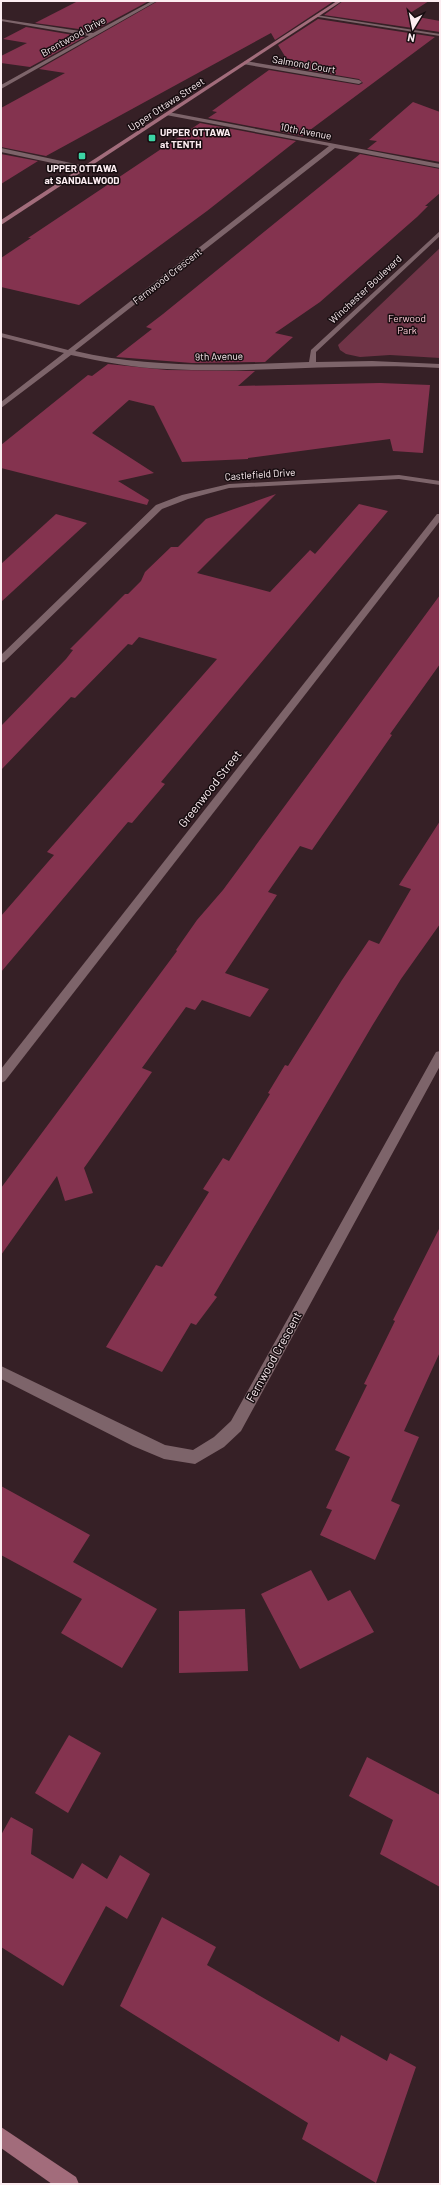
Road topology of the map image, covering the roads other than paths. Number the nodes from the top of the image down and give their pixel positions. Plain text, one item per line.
1 (155, 1) edge
2 (340, 1) edge
3 (318, 16) junction
4 (1, 20) edge
5 (94, 35) junction
6 (440, 35) edge
7 (245, 63) junction
8 (1, 79) edge
9 (11, 81) junction
10 (359, 82) dead end
11 (1, 87) edge
12 (168, 114) junction
13 (333, 146) junction
14 (1, 150) edge
15 (440, 166) edge
16 (85, 168) junction
17 (1, 223) edge
18 (440, 233) edge
19 (1, 335) edge
20 (70, 352) junction
21 (312, 363) junction
22 (440, 366) edge
23 (1, 406) edge
24 (440, 483) edge
25 (440, 516) edge
26 (1, 660) edge
27 (440, 1055) edge
28 (1, 1078) edge
29 (1, 1372) edge
30 (1, 2137) edge
31 (69, 2184) edge

1 - 5 street, Brentwood Drive
2 - 3 main road, Upper Ottawa Street
3 - 6 street
3 - 7 main road, Upper Ottawa Street
4 - 5 street
5 - 9 street, Brentwood Drive
7 - 10 street, Salmond Court
7 - 12 main road, Upper Ottawa Street
8 - 9 street
9 - 11 street, Brentwood Drive
12 - 13 street, 10th Avenue
12 - 16 main road, Upper Ottawa Street
13 - 15 street, 10th Avenue
13 - 20 street, Fernwood Crescent
14 - 16 street
16 - 17 main road, Upper Ottawa Street
18 - 21 street, Winchester Boulevard
19 - 20 street, 9th Avenue
20 - 21 street, 9th Avenue
20 - 23 street, Fernwood Crescent
21 - 22 street, 9th Avenue
24 - 26 street, Castlefield Drive
25 - 28 street, Greenwood Street
27 - 29 street, Fernwood Crescent
30 - 31 main road

